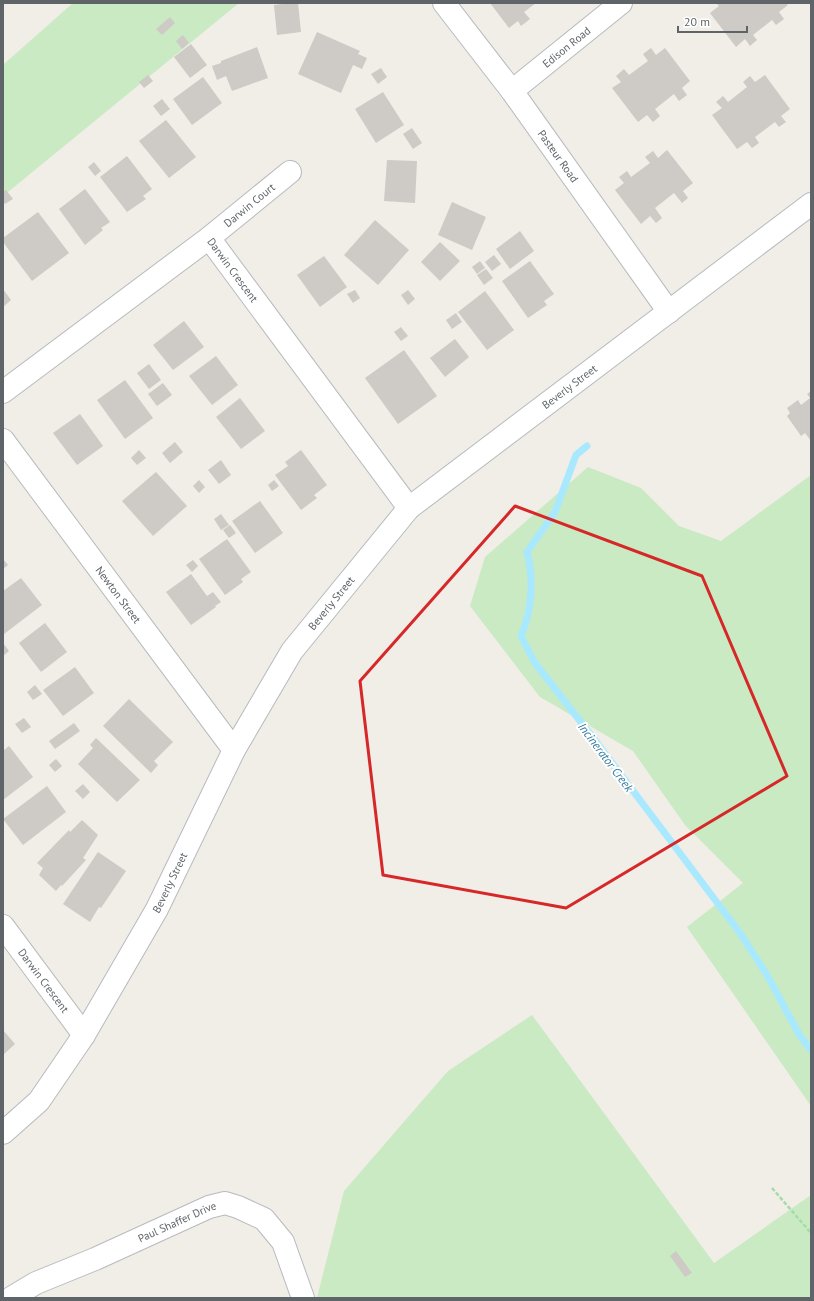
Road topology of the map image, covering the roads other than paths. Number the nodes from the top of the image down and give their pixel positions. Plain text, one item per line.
1 (444, 3) edge
2 (621, 3) edge
3 (512, 91) junction
4 (290, 172) dead end
5 (811, 204) edge
6 (209, 238) junction
7 (669, 312) junction
8 (3, 392) edge
9 (3, 440) edge
10 (409, 508) junction
11 (234, 750) junction
12 (3, 926) edge
13 (84, 1035) junction
14 (3, 1133) edge
15 (11, 1298) edge
16 (303, 1298) edge

1 - 3 street, Pasteur Road
2 - 3 street, Edison Road
3 - 7 street, Pasteur Road
4 - 6 street, Darwin Court
5 - 7 street, Beverly Street
6 - 8 street, Darwin Crescent
6 - 10 street, Darwin Crescent
7 - 10 street, Beverly Street
9 - 11 street, Newton Street
10 - 11 street, Beverly Street
11 - 13 street, Beverly Street
12 - 13 street, Darwin Crescent
13 - 14 street, Beverly Street
15 - 16 street, Paul Shaffer Drive

